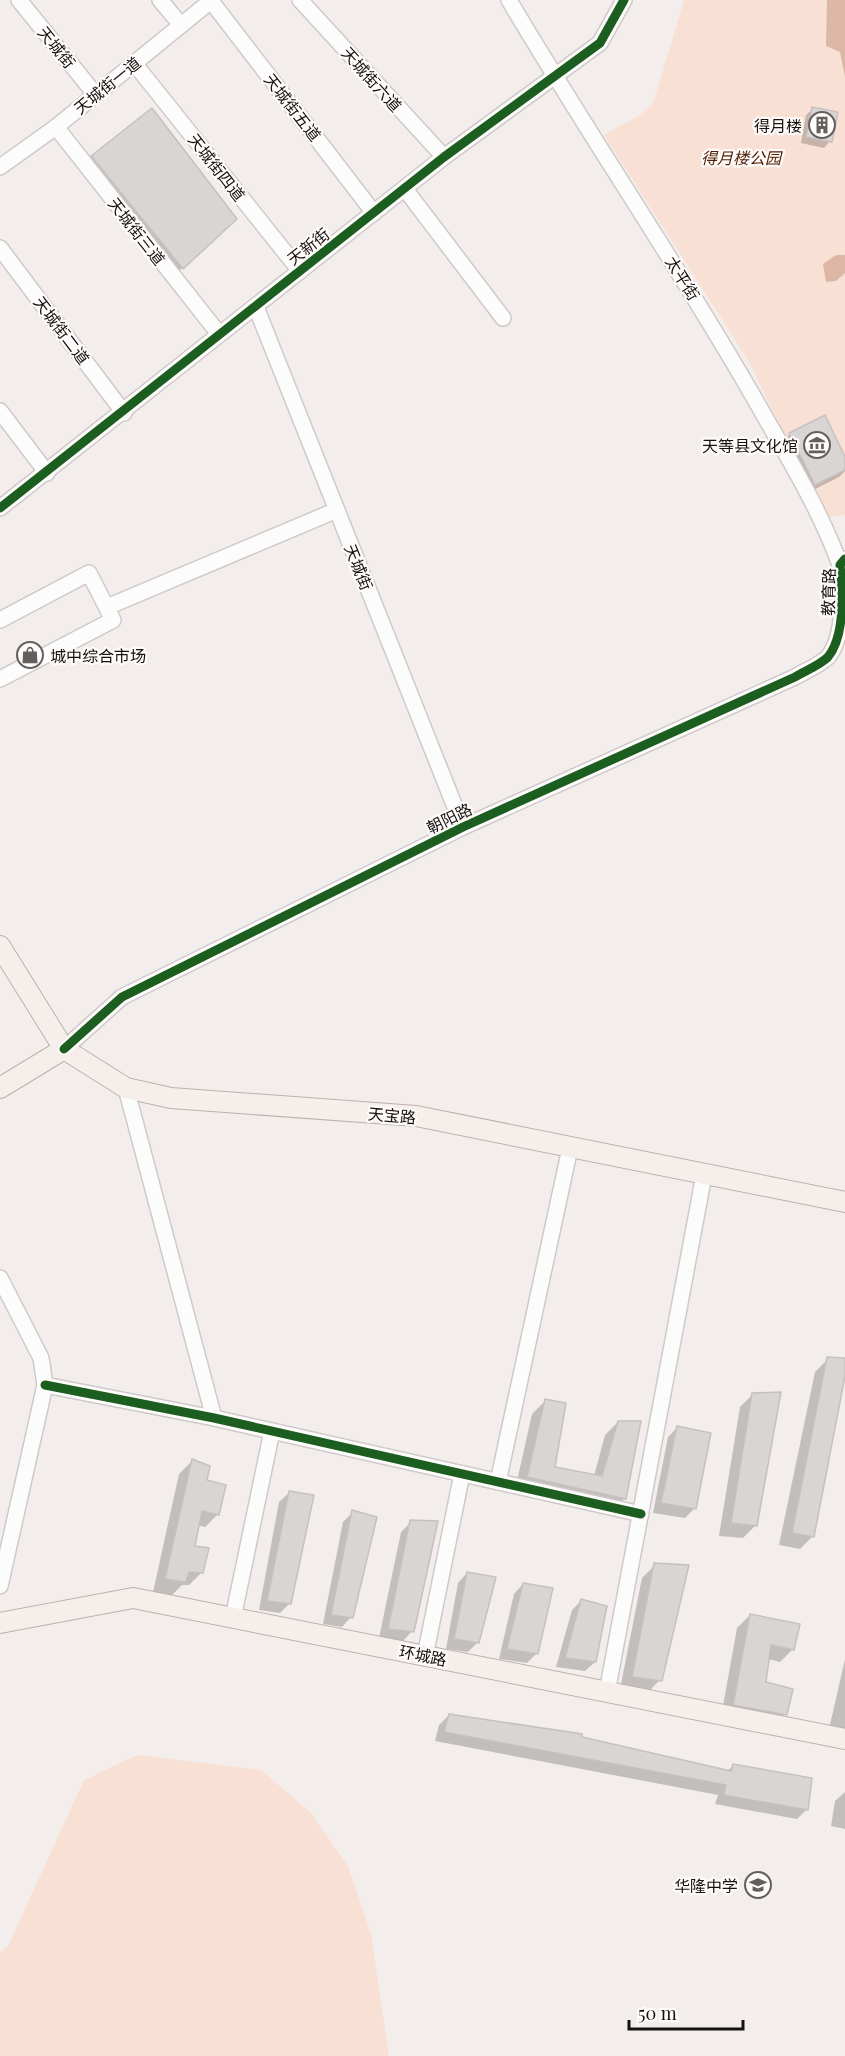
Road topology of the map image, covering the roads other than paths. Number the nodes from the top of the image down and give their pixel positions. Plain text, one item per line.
1 (20, 0) edge
2 (160, 0) edge
3 (212, 0) edge
4 (300, 0) edge
5 (509, 0) edge
6 (624, 0) edge
7 (181, 25) junction
8 (135, 63) junction
9 (554, 77) junction
10 (94, 94) junction
11 (56, 127) junction
12 (444, 158) junction
13 (0, 166) edge
14 (405, 189) junction
15 (374, 213) junction
16 (0, 248) edge
17 (300, 271) junction
18 (256, 307) junction
19 (503, 318) dead end
20 (219, 334) junction
21 (0, 411) edge
22 (124, 413) junction
23 (47, 473) junction
24 (0, 508) edge
25 (337, 510) junction
26 (842, 562) edge
27 (107, 607) junction
28 (0, 620) edge
29 (843, 626) edge
30 (0, 679) edge
31 (463, 827) junction
32 (0, 946) edge
33 (64, 1049) junction
34 (0, 1088) edge
35 (126, 1088) junction
36 (570, 1148) junction
37 (704, 1175) junction
38 (845, 1202) edge
39 (0, 1278) edge
40 (45, 1385) junction
41 (214, 1418) junction
42 (272, 1431) junction
43 (462, 1474) junction
44 (498, 1482) junction
45 (641, 1514) junction
46 (0, 1586) edge
47 (233, 1618) junction
48 (0, 1623) edge
49 (425, 1656) junction
50 (607, 1692) junction
51 (845, 1738) edge

1 - 10 street, 天城街
2 - 7 street
3 - 7 street, 天城街一道
3 - 15 street, 天城街五道
4 - 12 street, 天城街六道
5 - 9 street, 太平街
6 - 9 street, 天新街
7 - 8 street, 天城街一道
8 - 10 street, 天城街一道
8 - 17 street, 天城街四道
9 - 12 street, 天新街
9 - 26 street, 太平街
10 - 11 street, 天城街一道
11 - 13 street, 天城街一道
11 - 20 street, 天城街三道
12 - 14 street, 天新街
14 - 15 street, 天新街
14 - 19 street
15 - 17 street, 天新街
16 - 22 street, 天城街二道
17 - 18 street, 天新街
18 - 20 street, 天新街
18 - 25 street, 天城街
20 - 22 street, 天新街
21 - 23 street
22 - 23 street, 天新街
23 - 24 street, 天新街
25 - 27 street
25 - 31 street, 天城街
26 - 29 street, 教育路
27 - 28 street
27 - 30 street
29 - 31 street, 朝阳路
31 - 33 street, 朝阳路
32 - 33 main road, 天宝路
33 - 34 main road
33 - 35 main road, 天宝路
35 - 36 main road, 天宝路
35 - 41 street
36 - 37 main road, 天宝路
36 - 44 street
37 - 38 main road, 天宝路
37 - 45 street
39 - 40 street
40 - 41 street
40 - 46 street
41 - 42 street
42 - 43 street
42 - 47 street
43 - 44 street
43 - 49 street
44 - 45 street
45 - 50 street
47 - 48 main road, 环城路
47 - 49 main road, 环城路
49 - 50 main road, 环城路
50 - 51 main road, 环城路

